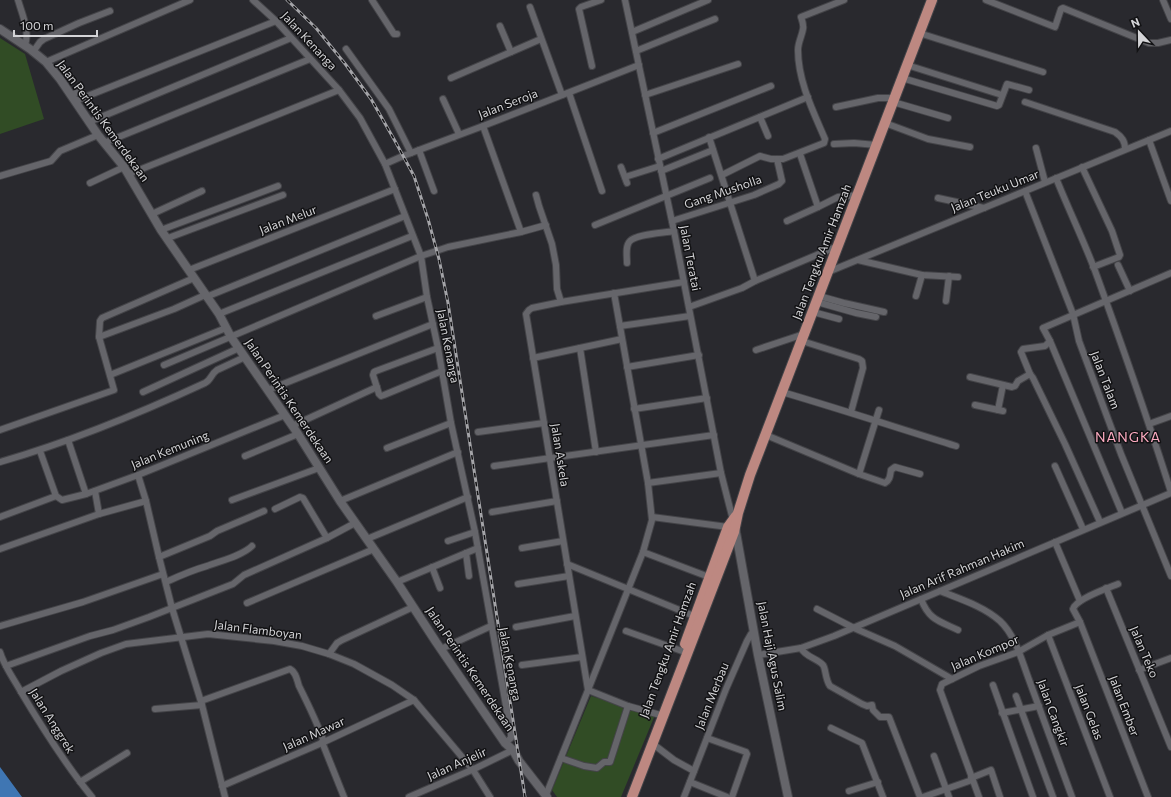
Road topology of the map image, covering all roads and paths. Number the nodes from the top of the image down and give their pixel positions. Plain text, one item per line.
1 (18, 0) edge
2 (190, 0) edge
3 (253, 0) edge
4 (372, 0) edge
5 (600, 0) edge
6 (625, 0) edge
7 (708, 0) edge
8 (844, 0) edge
9 (932, 0) edge
10 (986, 0) edge
11 (1163, 0) edge
12 (530, 7) dead end
13 (110, 11) dead end
14 (715, 19) dead end
15 (1171, 19) edge
16 (276, 21) junction
17 (500, 26) dead end
18 (0, 29) edge
19 (632, 32) junction
20 (919, 33) junction
21 (397, 34) dead end
22 (291, 38) junction
23 (541, 39) junction
24 (1171, 40) edge
25 (24, 45) junction
26 (346, 49) dead end
27 (33, 52) junction
28 (511, 52) junction
29 (636, 52) junction
30 (310, 59) junction
31 (46, 62) junction
32 (738, 64) dead end
33 (639, 65) junction
34 (907, 65) junction
35 (592, 66) dead end
36 (1043, 72) dead end
37 (451, 78) dead end
38 (902, 78) junction
39 (771, 86) dead end
40 (339, 90) junction
41 (1029, 90) dead end
42 (81, 91) dead end
43 (569, 93) junction
44 (562, 95) junction
45 (645, 95) junction
46 (1002, 95) junction
47 (808, 97) junction
48 (73, 98) junction
49 (443, 99) dead end
50 (894, 100) junction
51 (1025, 102) dead end
52 (836, 107) dead end
53 (760, 117) junction
54 (948, 118) dead end
55 (89, 122) junction
56 (885, 123) junction
57 (484, 126) junction
58 (1171, 131) edge
59 (653, 133) junction
60 (458, 134) junction
61 (98, 135) junction
62 (768, 136) dead end
63 (709, 137) junction
64 (1149, 140) junction
65 (104, 143) junction
66 (834, 144) dead end
67 (876, 145) junction
68 (970, 147) dead end
69 (1036, 148) dead end
70 (1125, 149) junction
71 (419, 150) junction
72 (713, 150) junction
73 (411, 153) junction
74 (800, 154) junction
75 (658, 159) junction
76 (777, 160) junction
77 (386, 164) junction
78 (621, 166) dead end
79 (1082, 167) junction
80 (661, 168) junction
81 (126, 170) junction
82 (722, 175) junction
83 (0, 176) edge
84 (710, 178) dead end
85 (1056, 178) junction
86 (1045, 182) junction
87 (90, 183) dead end
88 (278, 186) dead end
89 (395, 189) junction
90 (202, 191) dead end
91 (434, 191) dead end
92 (602, 191) dead end
93 (1025, 191) junction
94 (283, 195) dead end
95 (536, 195) dead end
96 (857, 195) junction
97 (667, 197) junction
98 (938, 198) dead end
99 (1171, 201) edge
100 (729, 203) junction
101 (818, 207) junction
102 (984, 208) junction
103 (152, 214) junction
104 (405, 216) junction
105 (672, 221) junction
106 (787, 221) dead end
107 (546, 225) junction
108 (595, 225) dead end
109 (161, 230) junction
110 (521, 232) junction
111 (674, 232) junction
112 (412, 236) junction
113 (168, 238) junction
114 (838, 246) junction
115 (421, 256) junction
116 (858, 260) junction
117 (627, 263) dead end
118 (1118, 265) dead end
119 (1093, 267) junction
120 (189, 270) junction
121 (828, 272) junction
122 (1171, 273) edge
123 (922, 275) junction
124 (949, 276) junction
125 (958, 277) dead end
126 (194, 278) junction
127 (754, 281) junction
128 (684, 282) junction
129 (1130, 291) junction
130 (614, 293) junction
131 (206, 296) junction
132 (916, 296) dead end
133 (427, 297) junction
134 (818, 299) junction
135 (946, 301) dead end
136 (561, 302) junction
137 (1106, 302) junction
138 (689, 307) junction
139 (812, 312) junction
140 (884, 312) dead end
141 (218, 314) junction
142 (1073, 314) junction
143 (376, 316) dead end
144 (690, 316) junction
145 (876, 316) dead end
146 (839, 319) dead end
147 (433, 324) junction
148 (620, 326) junction
149 (226, 328) junction
150 (231, 337) junction
151 (99, 338) junction
152 (803, 338) junction
153 (622, 339) junction
154 (1050, 341) junction
155 (239, 348) junction
156 (438, 348) junction
157 (580, 348) junction
158 (756, 350) dead end
159 (698, 356) junction
160 (245, 357) junction
161 (533, 358) junction
162 (164, 365) dead end
163 (627, 367) junction
164 (442, 371) junction
165 (1030, 374) junction
166 (110, 375) junction
167 (970, 377) dead end
168 (1003, 385) junction
169 (377, 387) junction
170 (268, 390) junction
171 (143, 392) dead end
172 (782, 392) junction
173 (707, 398) junction
174 (975, 405) dead end
175 (634, 409) junction
176 (879, 410) dead end
177 (851, 412) junction
178 (285, 415) junction
179 (1171, 416) edge
180 (876, 421) junction
181 (544, 422) junction
182 (451, 423) junction
183 (1149, 424) junction
184 (292, 426) junction
185 (0, 430) edge
186 (478, 432) dead end
187 (298, 434) junction
188 (714, 435) junction
189 (766, 435) junction
190 (68, 440) junction
191 (640, 446) junction
192 (956, 446) dead end
193 (387, 448) dead end
194 (40, 451) junction
195 (458, 452) junction
196 (596, 452) junction
197 (246, 456) dead end
198 (550, 458) junction
199 (0, 462) edge
200 (494, 466) dead end
201 (1055, 466) dead end
202 (319, 468) junction
203 (721, 473) junction
204 (859, 474) junction
205 (920, 474) dead end
206 (138, 475) junction
207 (648, 483) junction
208 (95, 490) junction
209 (1171, 492) edge
210 (86, 494) junction
211 (56, 496) junction
212 (468, 498) junction
213 (232, 500) dead end
214 (146, 501) junction
215 (340, 501) junction
216 (557, 501) junction
217 (1142, 504) junction
218 (276, 509) dead end
219 (264, 511) dead end
220 (492, 512) dead end
221 (1122, 513) junction
222 (99, 514) junction
223 (0, 517) edge
224 (652, 517) junction
225 (734, 522) junction
226 (1100, 522) junction
227 (355, 523) junction
228 (1083, 529) junction
229 (475, 532) junction
230 (327, 538) junction
231 (367, 539) junction
232 (448, 541) dead end
233 (563, 541) junction
234 (1055, 542) junction
235 (252, 546) dead end
236 (478, 548) junction
237 (522, 548) dead end
238 (0, 549) edge
239 (374, 549) junction
240 (643, 552) junction
241 (466, 553) junction
242 (158, 557) junction
243 (567, 564) junction
244 (432, 567) junction
245 (163, 574) junction
246 (469, 576) dead end
247 (569, 576) junction
248 (1171, 576) edge
249 (709, 577) junction
250 (166, 582) junction
251 (397, 582) junction
252 (518, 584) dead end
253 (1118, 584) dead end
254 (440, 588) dead end
255 (628, 588) junction
256 (1106, 588) junction
257 (940, 591) junction
258 (921, 599) junction
259 (1080, 602) junction
260 (247, 603) dead end
261 (414, 607) junction
262 (172, 608) junction
263 (817, 609) dead end
264 (575, 616) junction
265 (694, 616) junction
266 (1080, 622) junction
267 (0, 626) edge
268 (491, 626) junction
269 (516, 627) dead end
270 (854, 628) junction
271 (958, 630) dead end
272 (626, 631) dead end
273 (754, 632) junction
274 (1048, 635) junction
275 (181, 637) junction
276 (801, 648) junction
277 (441, 649) junction
278 (682, 651) junction
279 (0, 652) edge
280 (1018, 652) junction
281 (329, 654) junction
282 (758, 655) junction
283 (582, 657) junction
284 (1171, 658) edge
285 (522, 665) dead end
286 (6, 666) junction
287 (1139, 670) junction
288 (952, 679) junction
289 (993, 684) dead end
290 (588, 690) junction
291 (21, 692) junction
292 (1016, 696) dead end
293 (414, 700) junction
294 (202, 703) junction
295 (628, 706) junction
296 (1039, 706) junction
297 (154, 709) dead end
298 (1021, 709) junction
299 (1002, 713) junction
300 (661, 715) junction
301 (831, 728) dead end
302 (707, 738) junction
303 (323, 742) junction
304 (505, 743) junction
305 (653, 744) junction
306 (1171, 747) edge
307 (513, 750) junction
308 (127, 753) dead end
309 (934, 756) dead end
310 (561, 758) junction
311 (473, 770) junction
312 (694, 771) junction
313 (972, 779) junction
314 (80, 782) junction
315 (690, 782) junction
316 (878, 782) junction
317 (222, 786) junction
318 (946, 789) junction
319 (849, 791) dead end
320 (547, 796) edge
321 (92, 797) edge
322 (225, 797) edge
323 (344, 797) edge
324 (409, 797) edge
325 (490, 797) edge
326 (626, 797) edge
327 (632, 797) edge
328 (684, 797) edge
329 (727, 797) edge
330 (732, 797) edge
331 (788, 797) edge
332 (884, 797) edge
333 (921, 797) edge
334 (948, 797) edge
335 (979, 797) edge
336 (1000, 797) edge
337 (1033, 797) edge
338 (1053, 797) edge
339 (1072, 797) edge
340 (1110, 797) edge
341 (1148, 797) edge

1 - 25 street
2 - 31 street
3 - 16 street, Jalan Kenanga
4 - 21 street
5 - 35 street
6 - 19 street, Jalan Teratai
7 - 19 street
8 - 47 street
9 - 20 main road, Jalan Tengku Amir Hamzah
10 - 24 street
11 - 15 street
12 - 23 street
13 - 27 street
14 - 29 street
16 - 22 street, Jalan Kenanga
16 - 48 street
17 - 28 street
18 - 25 street, Jalan Perintis Kemerdekaan
19 - 29 street, Jalan Teratai
20 - 34 main road, Jalan Tengku Amir Hamzah
20 - 36 street
22 - 30 street, Jalan Kenanga
22 - 55 street
23 - 28 street
23 - 44 street
25 - 27 street, Jalan Perintis Kemerdekaan
26 - 73 street
27 - 31 street, Jalan Perintis Kemerdekaan
28 - 37 street
29 - 33 street, Jalan Teratai
30 - 40 street, Jalan Kenanga
30 - 65 street
31 - 48 street, Jalan Perintis Kemerdekaan
32 - 45 street
33 - 43 street, Jalan Seroja
33 - 45 street, Jalan Teratai
34 - 38 main road, Jalan Tengku Amir Hamzah
34 - 46 street
38 - 46 street
38 - 50 main road, Jalan Tengku Amir Hamzah
39 - 59 street
40 - 77 street, Jalan Kenanga
40 - 81 street
41 - 46 street
42 - 48 street
43 - 44 street, Jalan Seroja
43 - 92 street
44 - 57 street, Jalan Seroja
45 - 59 street, Jalan Teratai
47 - 53 street
47 - 74 street
48 - 55 street, Jalan Perintis Kemerdekaan
49 - 60 street
50 - 52 street
50 - 54 street
50 - 56 main road, Jalan Tengku Amir Hamzah
51 - 70 street
53 - 62 street
53 - 63 street
55 - 61 street, Jalan Perintis Kemerdekaan
56 - 67 main road, Jalan Tengku Amir Hamzah
56 - 68 street
57 - 60 street, Jalan Seroja
57 - 110 street
58 - 64 street, Jalan Teuku Umar
59 - 75 street, Jalan Teratai
60 - 71 street, Jalan Seroja
61 - 65 street, Jalan Perintis Kemerdekaan
61 - 83 street
63 - 72 street
63 - 75 street
64 - 70 street, Jalan Teuku Umar
64 - 99 street
65 - 81 street, Jalan Perintis Kemerdekaan
66 - 67 street
67 - 96 main road, Jalan Tengku Amir Hamzah
69 - 86 street
70 - 79 street, Jalan Teuku Umar
71 - 73 street, Jalan Seroja
71 - 91 street
72 - 80 street
72 - 82 street
73 - 77 street, Jalan Seroja
74 - 76 street
74 - 101 street
75 - 80 street, Jalan Teratai
76 - 82 street
76 - 100 street, Gang Musholla
77 - 89 street, Jalan Kenanga
78 - 80 street
79 - 85 street, Jalan Teuku Umar
79 - 119 street
80 - 97 street, Jalan Teratai
81 - 87 street
81 - 103 street, Jalan Perintis Kemerdekaan
82 - 100 street
84 - 97 street
85 - 86 street, Jalan Teuku Umar
85 - 119 street
86 - 93 street, Jalan Teuku Umar
88 - 109 street
89 - 104 street, Jalan Kenanga
89 - 120 street, Jalan Melur
90 - 103 street
93 - 102 street, Jalan Teuku Umar
93 - 142 street, Jalan Talam
94 - 113 street
95 - 107 street
96 - 101 street
96 - 114 main road, Jalan Tengku Amir Hamzah
97 - 105 street, Jalan Teratai
97 - 108 street
98 - 102 street
100 - 105 street, Gang Musholla
100 - 127 street
101 - 106 street
102 - 116 street, Jalan Teuku Umar
103 - 109 street, Jalan Perintis Kemerdekaan
104 - 112 street, Jalan Kenanga
104 - 131 street
105 - 111 street, Jalan Teratai
107 - 110 street
107 - 136 street
109 - 113 street, Jalan Perintis Kemerdekaan
110 - 115 street
111 - 117 street
111 - 128 street, Jalan Teratai
112 - 115 street, Jalan Kenanga
112 - 141 street
113 - 120 street, Jalan Perintis Kemerdekaan
114 - 121 main road, Jalan Tengku Amir Hamzah
114 - 127 street
115 - 133 street, Jalan Kenanga
115 - 150 street
116 - 121 street, Jalan Teuku Umar
116 - 123 street
118 - 129 street
119 - 137 street
120 - 126 street, Jalan Perintis Kemerdekaan
121 - 134 main road, Jalan Tengku Amir Hamzah
122 - 129 street
123 - 124 street
123 - 132 street
124 - 125 street
124 - 135 street
126 - 131 street, Jalan Perintis Kemerdekaan
126 - 151 street
127 - 138 street
128 - 130 street, Jalan Askela
128 - 138 street, Jalan Teratai
129 - 137 street
130 - 136 street, Jalan Askela
130 - 148 street
131 - 141 street, Jalan Perintis Kemerdekaan
131 - 151 street
133 - 143 street
133 - 147 street, Jalan Kenanga
134 - 139 main road, Jalan Tengku Amir Hamzah
134 - 140 street
134 - 145 street
136 - 161 street, Jalan Askela
137 - 142 street
137 - 183 street
138 - 144 street, Jalan Teratai
139 - 146 street
139 - 152 main road, Jalan Tengku Amir Hamzah
141 - 149 street, Jalan Perintis Kemerdekaan
142 - 154 street
142 - 217 street, Jalan Talam
144 - 148 street
144 - 159 street, Jalan Teratai
147 - 156 street, Jalan Kenanga
147 - 170 street
148 - 153 street
149 - 150 street, Jalan Perintis Kemerdekaan
149 - 166 street
150 - 155 street, Jalan Perintis Kemerdekaan
150 - 162 street
151 - 166 street
152 - 158 street
152 - 172 main road, Jalan Tengku Amir Hamzah
152 - 177 street
153 - 157 street
153 - 163 street
154 - 165 street
154 - 221 street
155 - 160 street, Jalan Perintis Kemerdekaan
155 - 171 street
156 - 164 street, Jalan Kenanga
156 - 169 street
157 - 161 street
157 - 196 street
159 - 163 street
159 - 173 street, Jalan Teratai
160 - 170 street, Jalan Perintis Kemerdekaan
160 - 190 street
161 - 181 street, Jalan Askela
163 - 175 street
164 - 169 street
164 - 182 street, Jalan Kenanga
165 - 168 street
165 - 226 street
166 - 185 street
167 - 168 street
168 - 174 street
169 - 184 street
170 - 178 street, Jalan Perintis Kemerdekaan
172 - 177 street
172 - 189 main road, Jalan Tengku Amir Hamzah
173 - 175 street
173 - 188 street, Jalan Teratai
175 - 191 street
176 - 180 street
177 - 180 street
178 - 184 street, Jalan Perintis Kemerdekaan
178 - 206 street, Jalan Kemuning
179 - 183 street
180 - 192 street
180 - 204 street
181 - 186 street
181 - 198 street, Jalan Askela
182 - 193 street
182 - 195 street, Jalan Kenanga
183 - 209 street
184 - 187 street, Jalan Perintis Kemerdekaan
187 - 197 street
187 - 202 street, Jalan Perintis Kemerdekaan
188 - 191 street
188 - 203 street, Jalan Teratai
189 - 204 street
189 - 225 main road, Jalan Tengku Amir Hamzah
190 - 194 street
190 - 210 street
191 - 196 street
191 - 207 street
194 - 199 street
194 - 211 street
195 - 212 street, Jalan Kenanga
195 - 215 street
196 - 198 street
198 - 200 street
198 - 216 street, Jalan Askela
201 - 228 street
202 - 213 street
202 - 215 street, Jalan Perintis Kemerdekaan
203 - 207 street
203 - 225 street, Jalan Teratai
204 - 205 street
206 - 208 street, Jalan Kemuning
206 - 214 street
207 - 224 street
208 - 210 street, Jalan Kemuning
208 - 222 street
209 - 217 street, Jalan Arif Rahman Hakim
210 - 211 street, Jalan Kemuning
211 - 223 street
212 - 229 street, Jalan Kenanga
212 - 231 street
214 - 222 street
214 - 242 street
215 - 227 street, Jalan Perintis Kemerdekaan
216 - 220 street
216 - 233 street, Jalan Askela
217 - 221 street, Jalan Arif Rahman Hakim
217 - 248 street, Jalan Talam
218 - 230 street
219 - 242 street
221 - 226 street, Jalan Arif Rahman Hakim
222 - 238 street
224 - 225 street
224 - 240 street
225 - 249 main road, Jalan Tengku Amir Hamzah
225 - 273 street, Jalan Haji Agus Salim
225 - 300 main road, Jalan Tengku Amir Hamzah
226 - 228 street, Jalan Arif Rahman Hakim
227 - 230 street
227 - 231 street, Jalan Perintis Kemerdekaan
228 - 234 street, Jalan Arif Rahman Hakim
229 - 232 street
229 - 236 street, Jalan Kenanga
230 - 262 street
231 - 239 street, Jalan Perintis Kemerdekaan
233 - 237 street
233 - 243 street, Jalan Askela
234 - 257 street, Jalan Arif Rahman Hakim
234 - 259 street
235 - 250 street
236 - 241 street
236 - 268 street, Jalan Kenanga
239 - 251 street, Jalan Perintis Kemerdekaan
239 - 260 street
240 - 249 street
240 - 255 street
241 - 244 street
241 - 246 street
242 - 245 street
243 - 247 street, Jalan Askela
243 - 255 street
244 - 251 street
244 - 254 street
245 - 250 street
245 - 267 street
247 - 252 street
247 - 264 street, Jalan Askela
249 - 265 main road, Jalan Tengku Amir Hamzah
250 - 262 street
251 - 261 street, Jalan Perintis Kemerdekaan
253 - 256 street
255 - 265 street
255 - 290 street
256 - 259 street
256 - 287 street, Jalan Teko
257 - 258 street, Jalan Arif Rahman Hakim
257 - 280 street, Jalan Cangkir
258 - 270 street, Jalan Arif Rahman Hakim
258 - 271 street
259 - 266 street, Jalan Ember
261 - 277 street, Jalan Perintis Kemerdekaan
261 - 281 street
262 - 275 street
262 - 286 street
263 - 270 street
264 - 269 street
264 - 283 street, Jalan Askela
265 - 278 main road, Jalan Tengku Amir Hamzah
266 - 274 street, Jalan Kompor
266 - 341 street, Jalan Ember
268 - 277 street
268 - 304 street, Jalan Kenanga
270 - 276 street, Jalan Arif Rahman Hakim
270 - 288 street
272 - 278 street
273 - 282 street, Jalan Haji Agus Salim
273 - 302 street, Jalan Merbau
274 - 280 street, Jalan Kompor
274 - 340 street, Jalan Gelas
275 - 281 street, Jalan Flamboyan
275 - 291 street, Jalan Flamboyan
275 - 294 street
276 - 282 street, Jalan Arif Rahman Hakim
276 - 333 street
277 - 304 street, Jalan Perintis Kemerdekaan
278 - 300 main road, Jalan Tengku Amir Hamzah
279 - 286 street, Jalan Anggrek
280 - 288 street, Jalan Kompor
280 - 296 street, Jalan Cangkir
281 - 293 street, Jalan Flamboyan
282 - 331 street, Jalan Haji Agus Salim
283 - 285 street
283 - 290 street, Jalan Askela
284 - 287 street
286 - 291 street, Jalan Anggrek
287 - 306 street, Jalan Teko
288 - 313 street, Jalan Kompor
289 - 299 street
290 - 295 street
290 - 310 street
291 - 314 street, Jalan Anggrek
292 - 298 street
293 - 303 street, Jalan Mawar
293 - 311 street, Jalan Flamboyan
294 - 297 street
294 - 303 street
294 - 317 street
295 - 300 street
295 - 310 street
296 - 298 street
296 - 339 street, Jalan Cangkir
298 - 299 street
298 - 338 street
299 - 337 street
300 - 305 main road, Jalan Tengku Amir Hamzah
300 - 326 main road, Jalan Tengku Amir Hamzah
301 - 316 street
302 - 312 street, Jalan Merbau
302 - 330 street
303 - 317 street, Jalan Mawar
303 - 323 street
304 - 307 street, Jalan Perintis Kemerdekaan
305 - 312 street
305 - 327 main road, Jalan Tengku Amir Hamzah
307 - 311 street, Jalan Anjelir
307 - 320 street, Jalan Perintis Kemerdekaan
308 - 314 street
309 - 318 street
310 - 320 street
311 - 324 street, Jalan Anjelir
311 - 325 street, Jalan Flamboyan
312 - 315 street, Jalan Merbau
313 - 318 street
313 - 335 street, Jalan Kompor
313 - 336 street
314 - 321 street, Jalan Anggrek
315 - 328 street, Jalan Merbau
315 - 329 street
316 - 319 street
316 - 332 street
317 - 322 street
318 - 333 street
318 - 334 street

